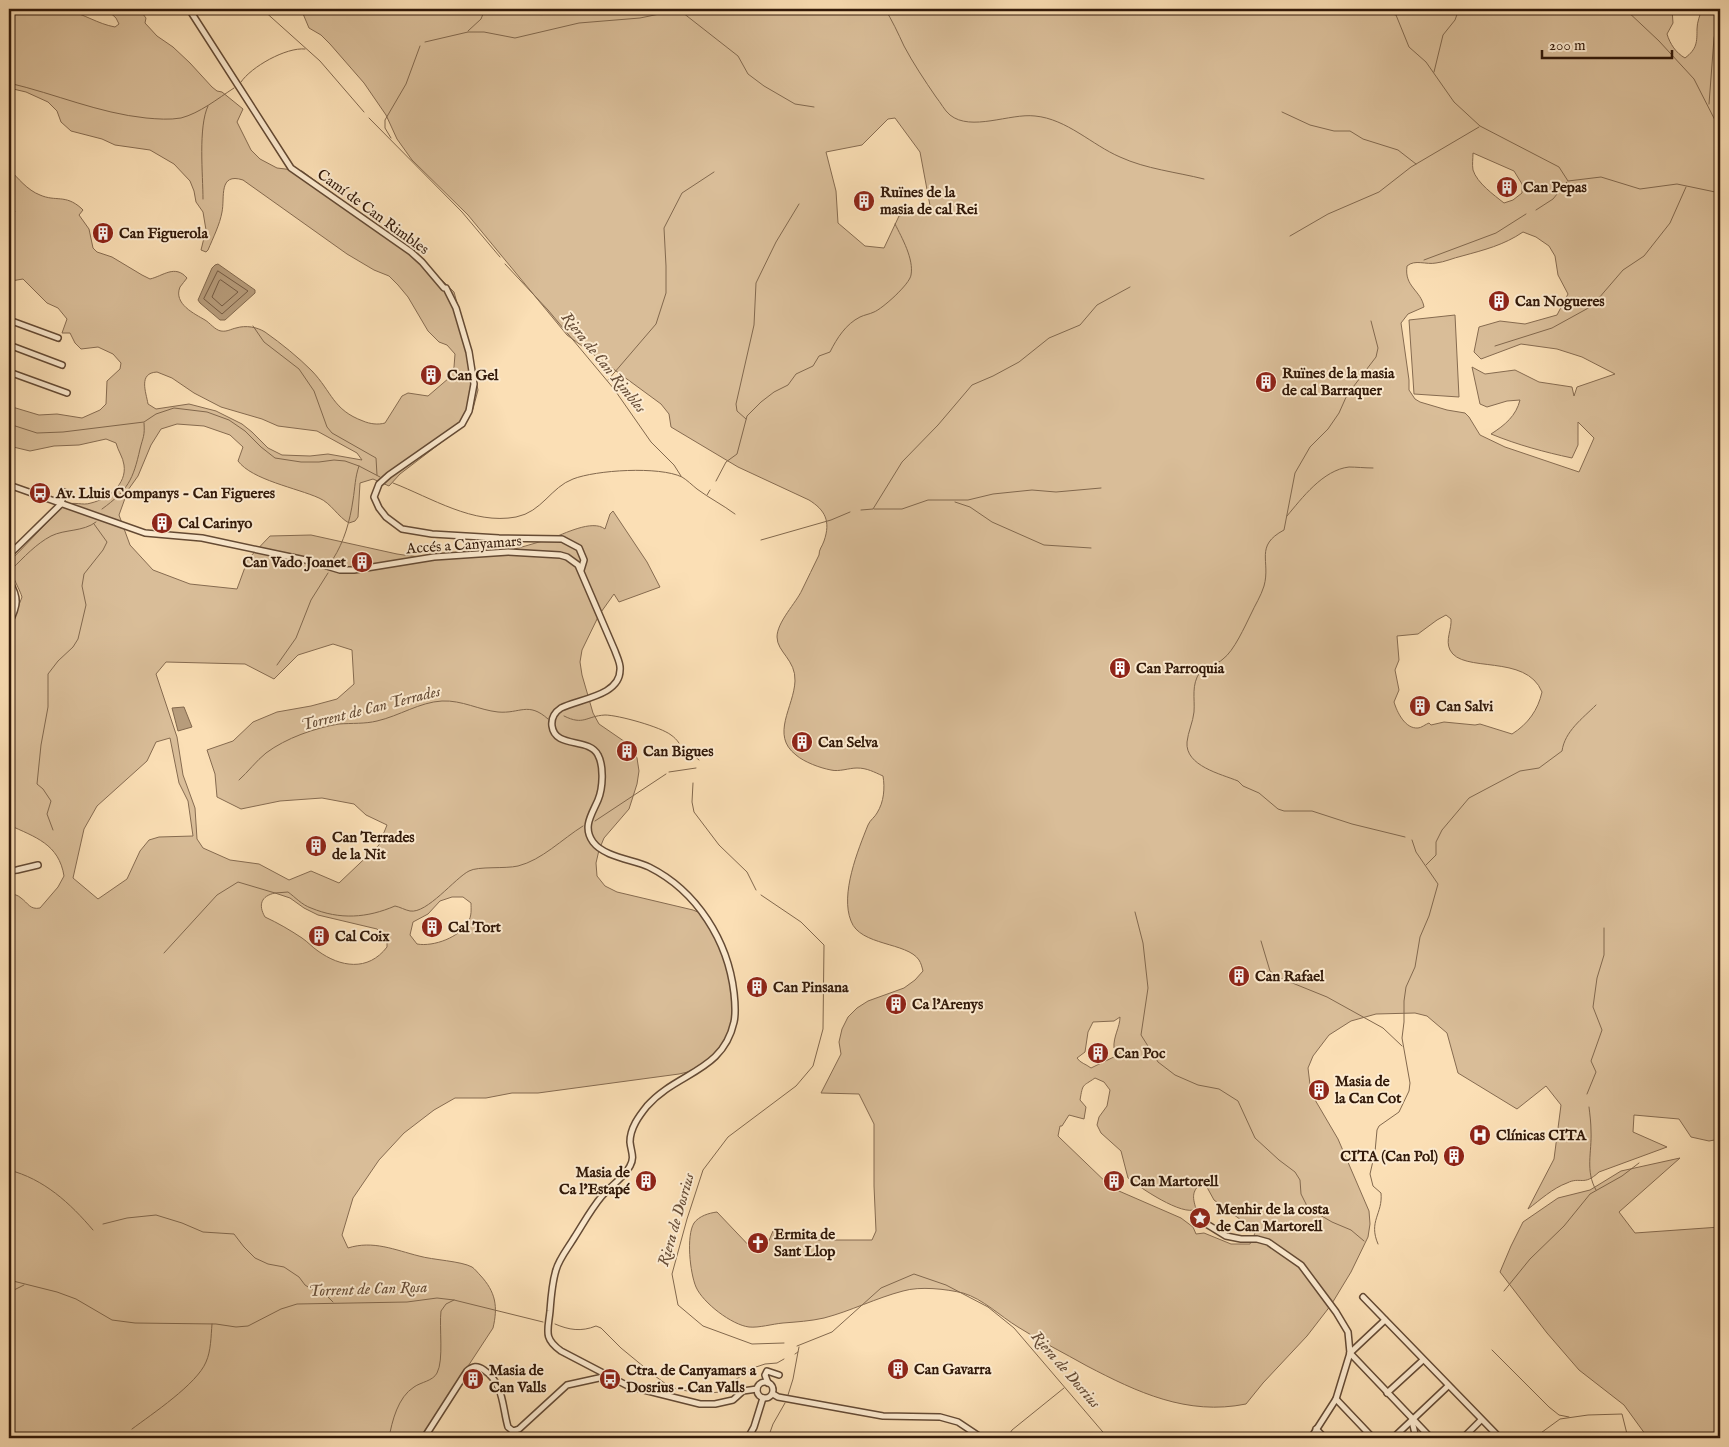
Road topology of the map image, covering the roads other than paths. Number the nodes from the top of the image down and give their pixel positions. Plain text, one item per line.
1 (189, 9) edge
2 (9, 320) edge
3 (58, 338) dead end
4 (9, 345) edge
5 (62, 364) dead end
6 (9, 372) edge
7 (67, 393) dead end
8 (9, 485) edge
9 (64, 492) dead end
10 (61, 504) junction
11 (9, 555) edge
12 (581, 570) junction
13 (9, 581) edge
14 (9, 623) edge
15 (38, 865) dead end
16 (9, 871) edge
17 (1200, 1220) dead end
18 (1363, 1297) dead end
19 (1385, 1320) junction
20 (1350, 1353) junction
21 (1423, 1360) junction
22 (779, 1375) dead end
23 (608, 1376) junction
24 (768, 1383) junction
25 (1448, 1386) junction
26 (757, 1389) junction
27 (1387, 1392) junction
28 (773, 1394) junction
29 (763, 1398) junction
30 (1336, 1399) junction
31 (1413, 1420) junction
32 (1482, 1420) junction
33 (1316, 1429) junction
34 (424, 1438) edge
35 (748, 1438) edge
36 (982, 1438) edge
37 (1311, 1438) edge
38 (1325, 1438) edge
39 (1373, 1438) edge
40 (1393, 1438) edge
41 (1416, 1438) edge
42 (1431, 1438) edge
43 (1463, 1438) edge
44 (1500, 1438) edge

1 - 12 street, Camí de Can Rimbles
2 - 3 street
4 - 5 street
6 - 7 street
8 - 10 street, Accés a Canyamars
9 - 10 street
10 - 11 street
10 - 12 street, Accés a Canyamars
12 - 23 street
13 - 14 street
15 - 16 street
17 - 20 street
18 - 19 street
19 - 20 street
19 - 21 street
20 - 27 street
20 - 30 street
21 - 25 street
21 - 27 street
22 - 24 street
23 - 26 street
23 - 34 street
24 - 26 street
24 - 28 street
25 - 31 street
25 - 32 street
26 - 29 street
27 - 31 street
28 - 29 street
28 - 36 street
29 - 35 street
30 - 33 street
30 - 39 street
31 - 40 street
31 - 41 street
31 - 42 street
32 - 43 street
32 - 44 street
33 - 37 street
33 - 38 street

